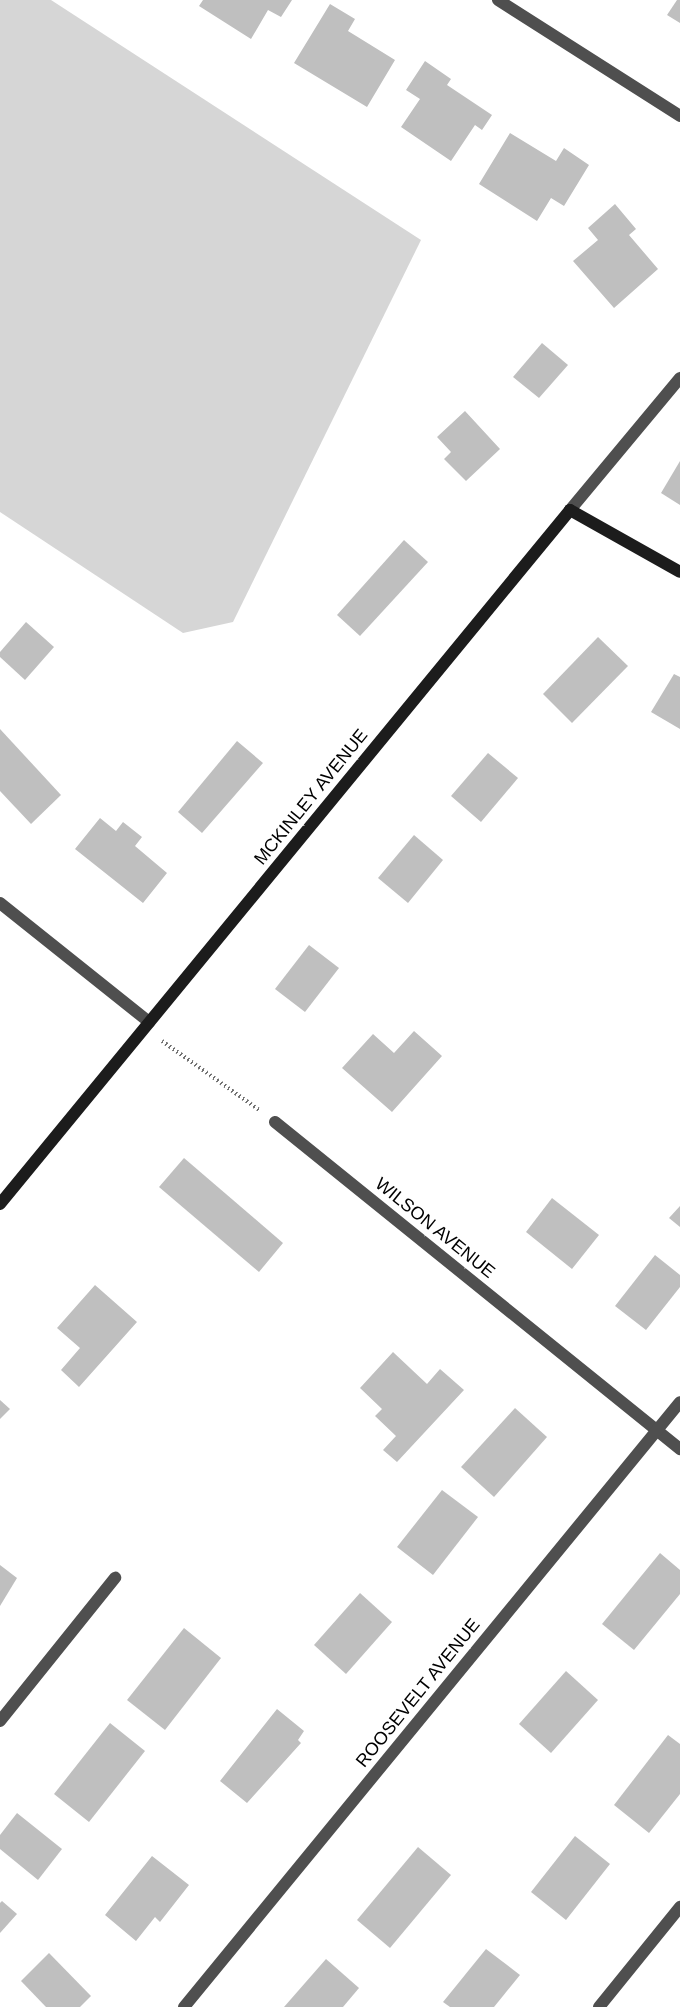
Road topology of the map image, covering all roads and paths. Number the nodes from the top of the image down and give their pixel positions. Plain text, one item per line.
1 (498, 0) edge
2 (680, 116) edge
3 (680, 378) edge
4 (570, 510) junction
5 (680, 572) edge
6 (0, 903) edge
7 (149, 1022) junction
8 (162, 1041) dead end
9 (275, 1122) joint
10 (0, 1204) edge
11 (680, 1402) edge
12 (657, 1430) junction
13 (680, 1449) edge
14 (115, 1578) dead end
15 (0, 1721) edge
16 (680, 1907) edge
17 (184, 2007) edge
18 (598, 2007) edge

1 - 2 street
3 - 4 street
4 - 5 street
4 - 7 street, MCKINLEY AVENUE
6 - 7 street
7 - 10 street, MCKINLEY AVENUE
8 - 9 path
9 - 12 street, WILSON AVENUE
11 - 12 street, ROOSEVELT AVENUE
12 - 13 street, WILSON AVENUE
12 - 17 street, ROOSEVELT AVENUE
14 - 15 street
16 - 18 street

